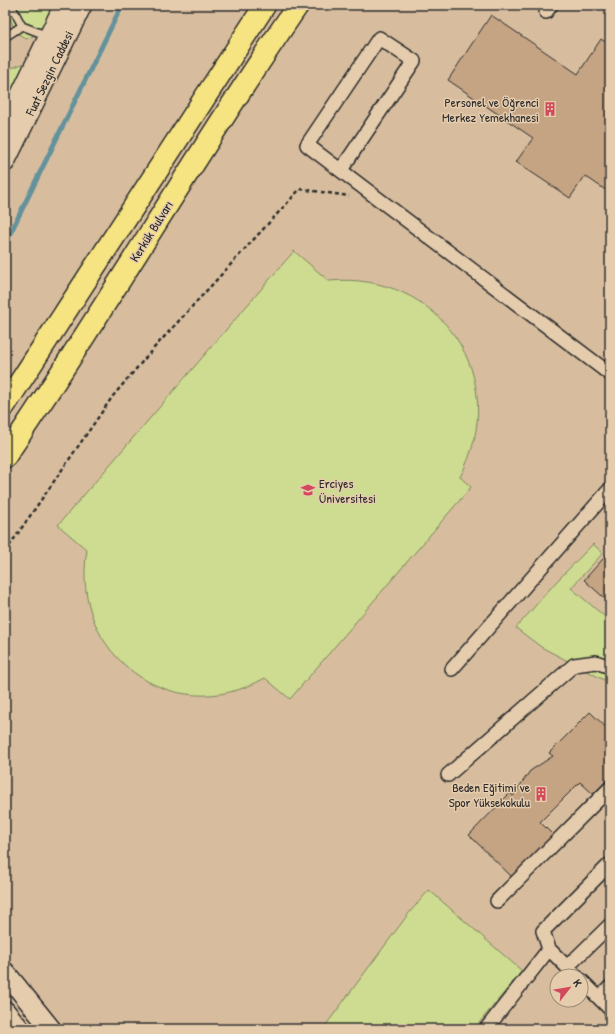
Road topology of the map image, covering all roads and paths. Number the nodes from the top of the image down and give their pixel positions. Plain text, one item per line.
1 (11, 5) edge
2 (64, 5) edge
3 (82, 5) edge
4 (265, 5) edge
5 (298, 5) edge
6 (22, 26) junction
7 (5, 36) edge
8 (49, 36) junction
9 (5, 127) edge
10 (5, 162) edge
11 (341, 170) junction
12 (352, 196) dead end
13 (610, 374) edge
14 (5, 405) edge
15 (5, 457) edge
16 (610, 489) edge
17 (5, 552) edge
18 (610, 667) edge
19 (452, 669) dead end
20 (448, 775) dead end
21 (610, 788) edge
22 (610, 865) edge
23 (497, 901) dead end
24 (610, 925) edge
25 (549, 949) junction
26 (568, 968) edge
27 (575, 968) edge
28 (5, 972) edge
29 (610, 987) edge
30 (589, 988) edge
31 (599, 998) junction
32 (610, 1009) edge
33 (5, 1011) edge
34 (20, 1029) edge
35 (51, 1029) edge
36 (486, 1029) edge

1 - 6 lane
2 - 8 street, Fuat Sezgin Caddesi
3 - 10 street, Fuat Sezgin Caddesi
4 - 14 main road, Kerkük Bulvarı
5 - 15 main road, Kerkük Bulvarı
6 - 7 lane
6 - 8 lane
8 - 9 street, Fuat Sezgin Caddesi
11 - 11 street
11 - 13 street
12 - 17 path
16 - 19 street
18 - 20 street
21 - 23 street
22 - 25 street
24 - 27 street
25 - 26 street
25 - 36 street
28 - 35 street
29 - 31 street
30 - 31 street
31 - 32 street
33 - 34 street

